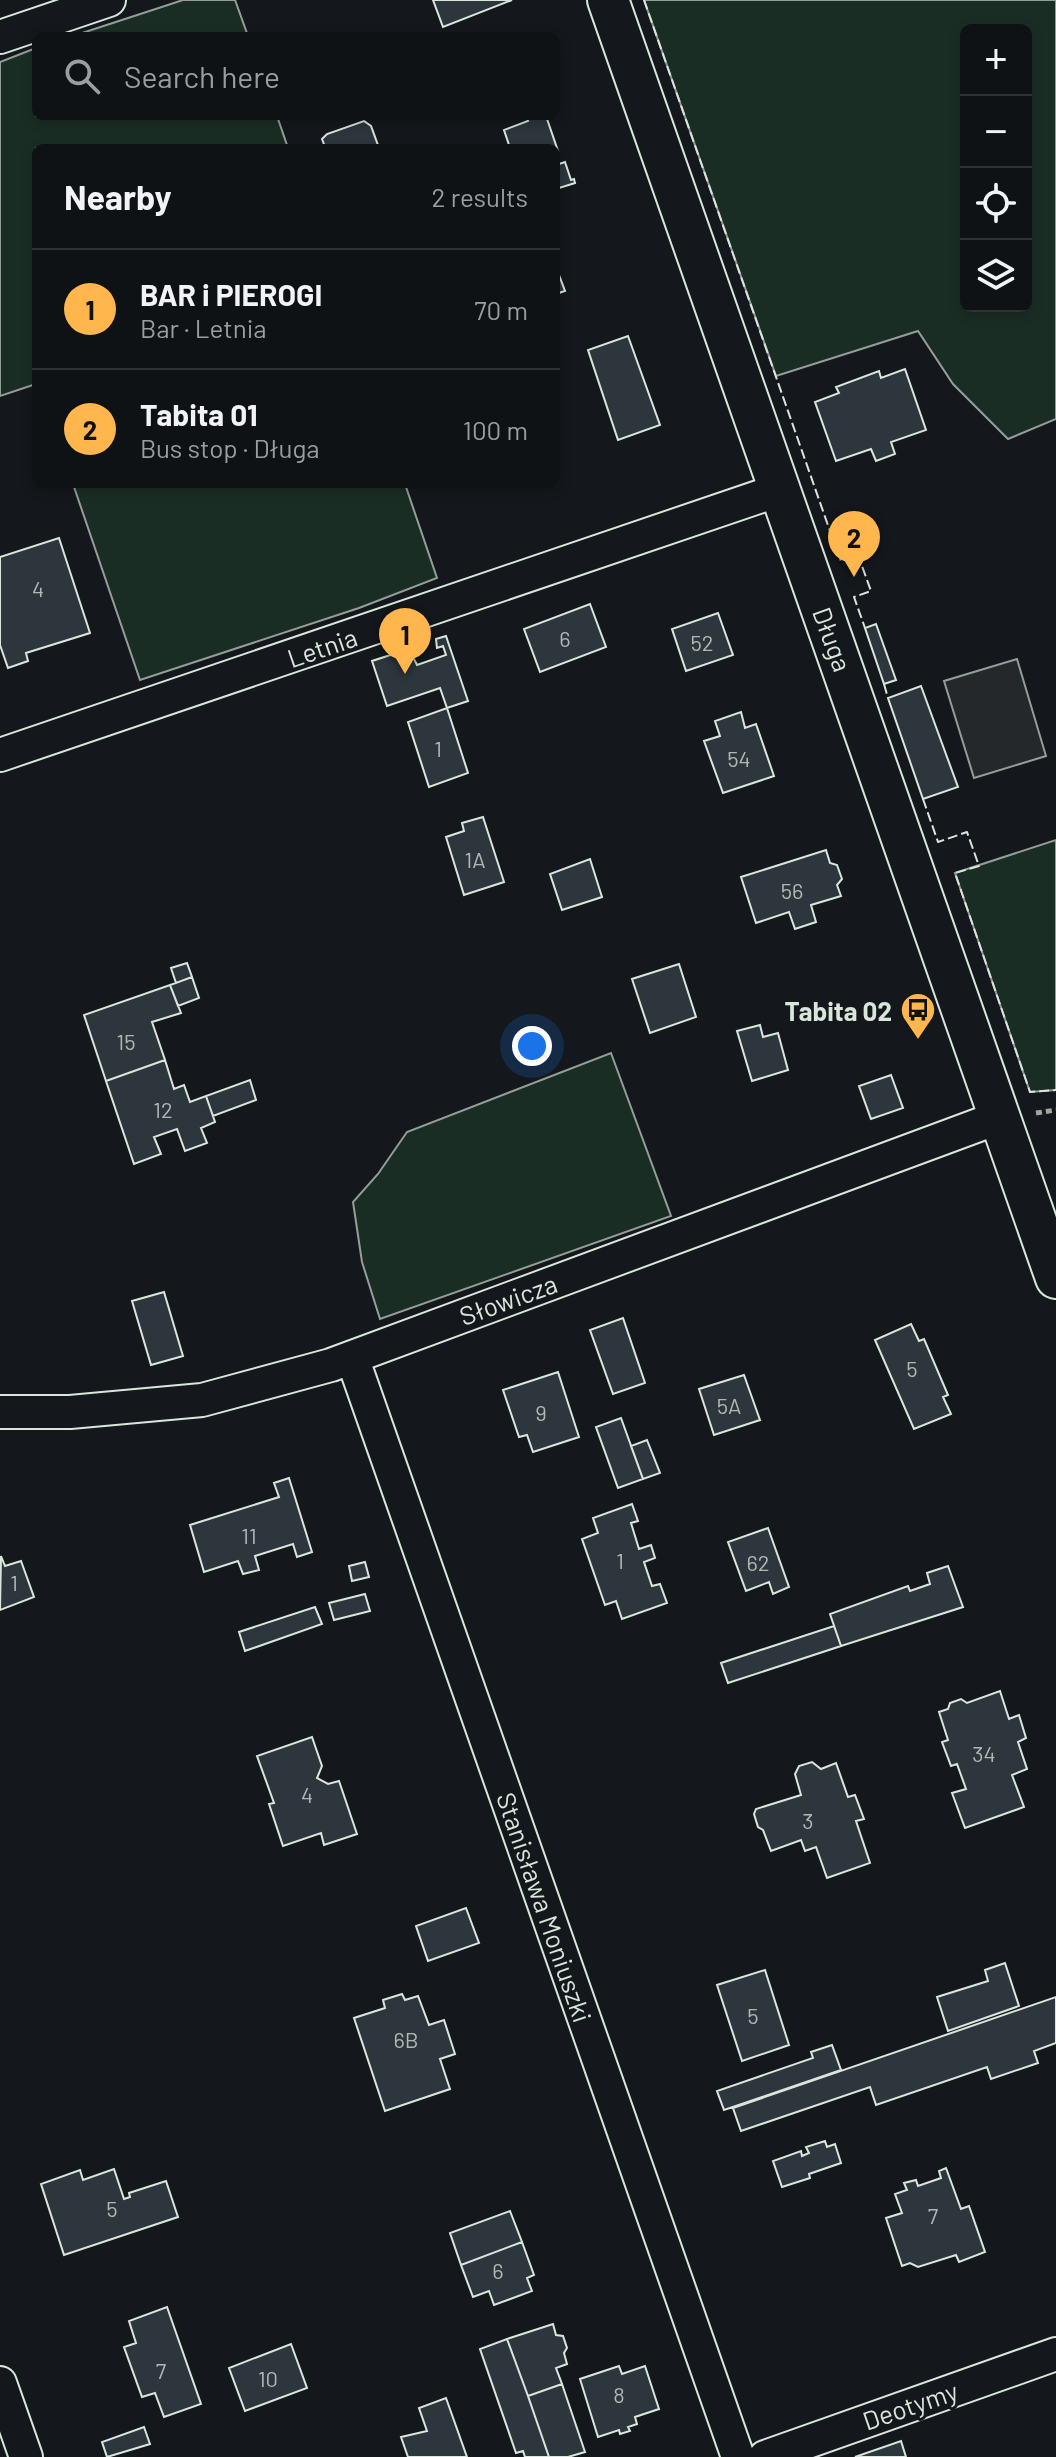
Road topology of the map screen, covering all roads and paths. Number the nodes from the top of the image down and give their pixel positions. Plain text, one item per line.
1 (109, 0) edge
2 (608, 0) edge
3 (0, 37) edge
4 (779, 490) junction
5 (0, 755) edge
6 (1000, 1117) junction
7 (1056, 1278) edge
8 (352, 1357) junction
9 (0, 1412) edge
10 (1056, 2354) edge
11 (0, 2383) edge
12 (26, 2457) edge
13 (738, 2457) edge
14 (765, 2457) edge

1 - 3 street
2 - 4 street, Długa
4 - 5 street, Letnia
4 - 6 street, Długa
6 - 7 street, Długa
6 - 8 street, Słowicza
8 - 9 street, Słowicza
8 - 13 street, Stanisława Moniuszki
10 - 14 street, Deotymy
11 - 12 street

